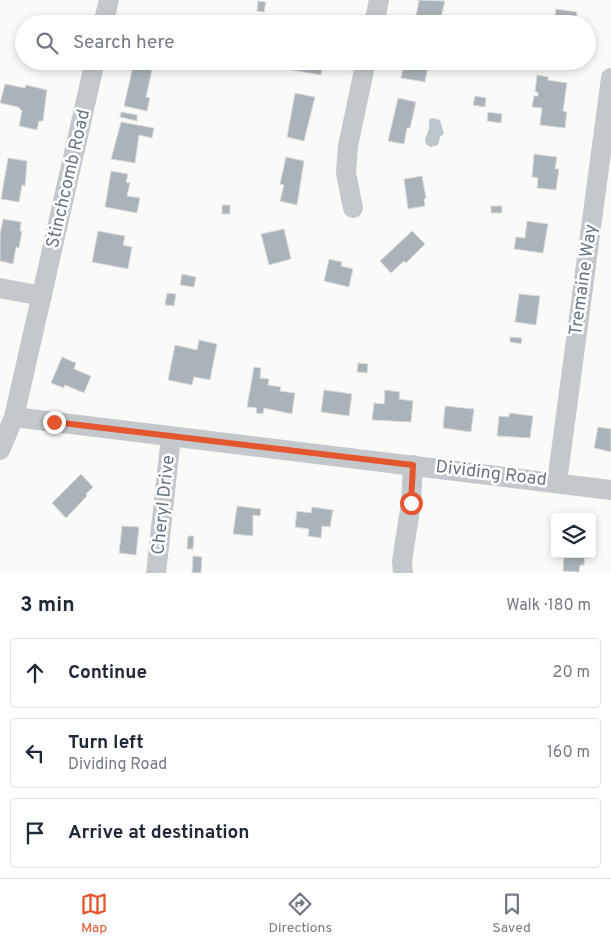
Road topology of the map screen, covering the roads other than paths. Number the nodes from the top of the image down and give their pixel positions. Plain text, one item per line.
1 (109, 0) edge
2 (379, 0) edge
3 (105, 15) edge
4 (376, 15) edge
5 (93, 70) edge
6 (364, 70) edge
7 (611, 78) edge
8 (353, 208) dead end
9 (0, 288) edge
10 (42, 296) junction
11 (14, 418) junction
12 (172, 437) junction
13 (0, 450) edge
14 (413, 465) junction
15 (556, 482) junction
16 (611, 490) edge
17 (156, 573) edge
18 (403, 573) edge

1 - 3 street
2 - 4 street
5 - 10 street, Stinchcomb Road
6 - 8 street
7 - 15 street, Tremaine Way
9 - 10 street
10 - 11 street, Stinchcomb Road
11 - 12 street, Dividing Road
11 - 13 street, Stinchcomb Road
12 - 14 street, Dividing Road
12 - 17 street, Cheryl Drive
14 - 15 street, Dividing Road
14 - 18 street
15 - 16 street, Dividing Road

